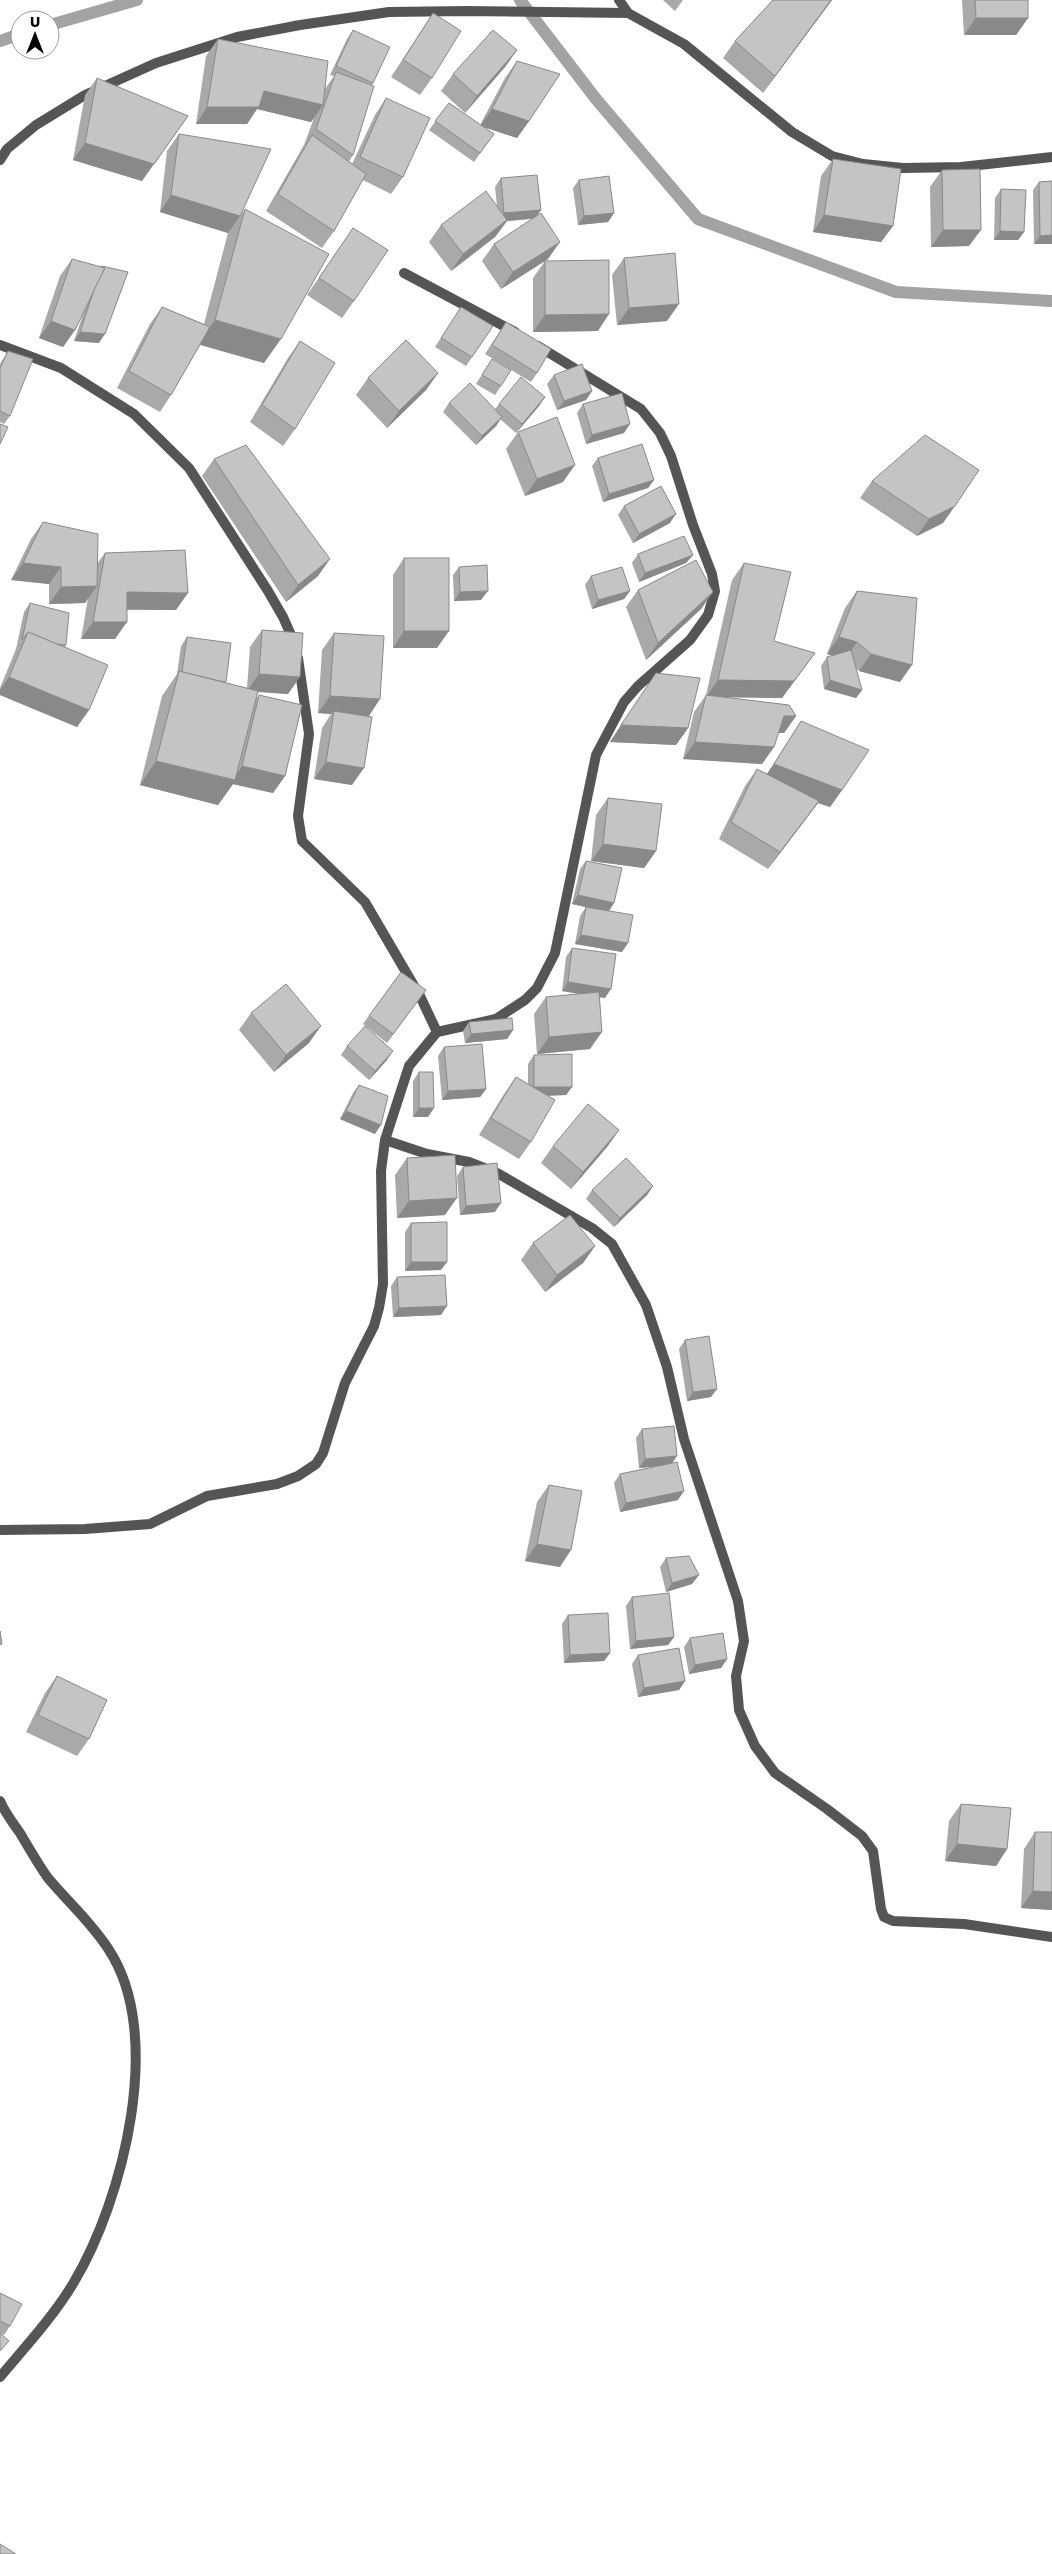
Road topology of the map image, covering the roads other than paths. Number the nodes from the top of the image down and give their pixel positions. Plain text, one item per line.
1 (620, 0) edge
2 (628, 12) junction
3 (1052, 157) edge
4 (0, 160) edge
5 (404, 272) dead end
6 (0, 345) edge
7 (437, 1032) junction
8 (385, 1140) junction
9 (0, 1530) edge
10 (0, 1801) edge
11 (1052, 1937) edge
12 (0, 2377) edge

1 - 2 street
2 - 3 street
2 - 4 street
5 - 7 street
6 - 7 street
7 - 8 street
8 - 9 street
8 - 11 street
10 - 12 street

